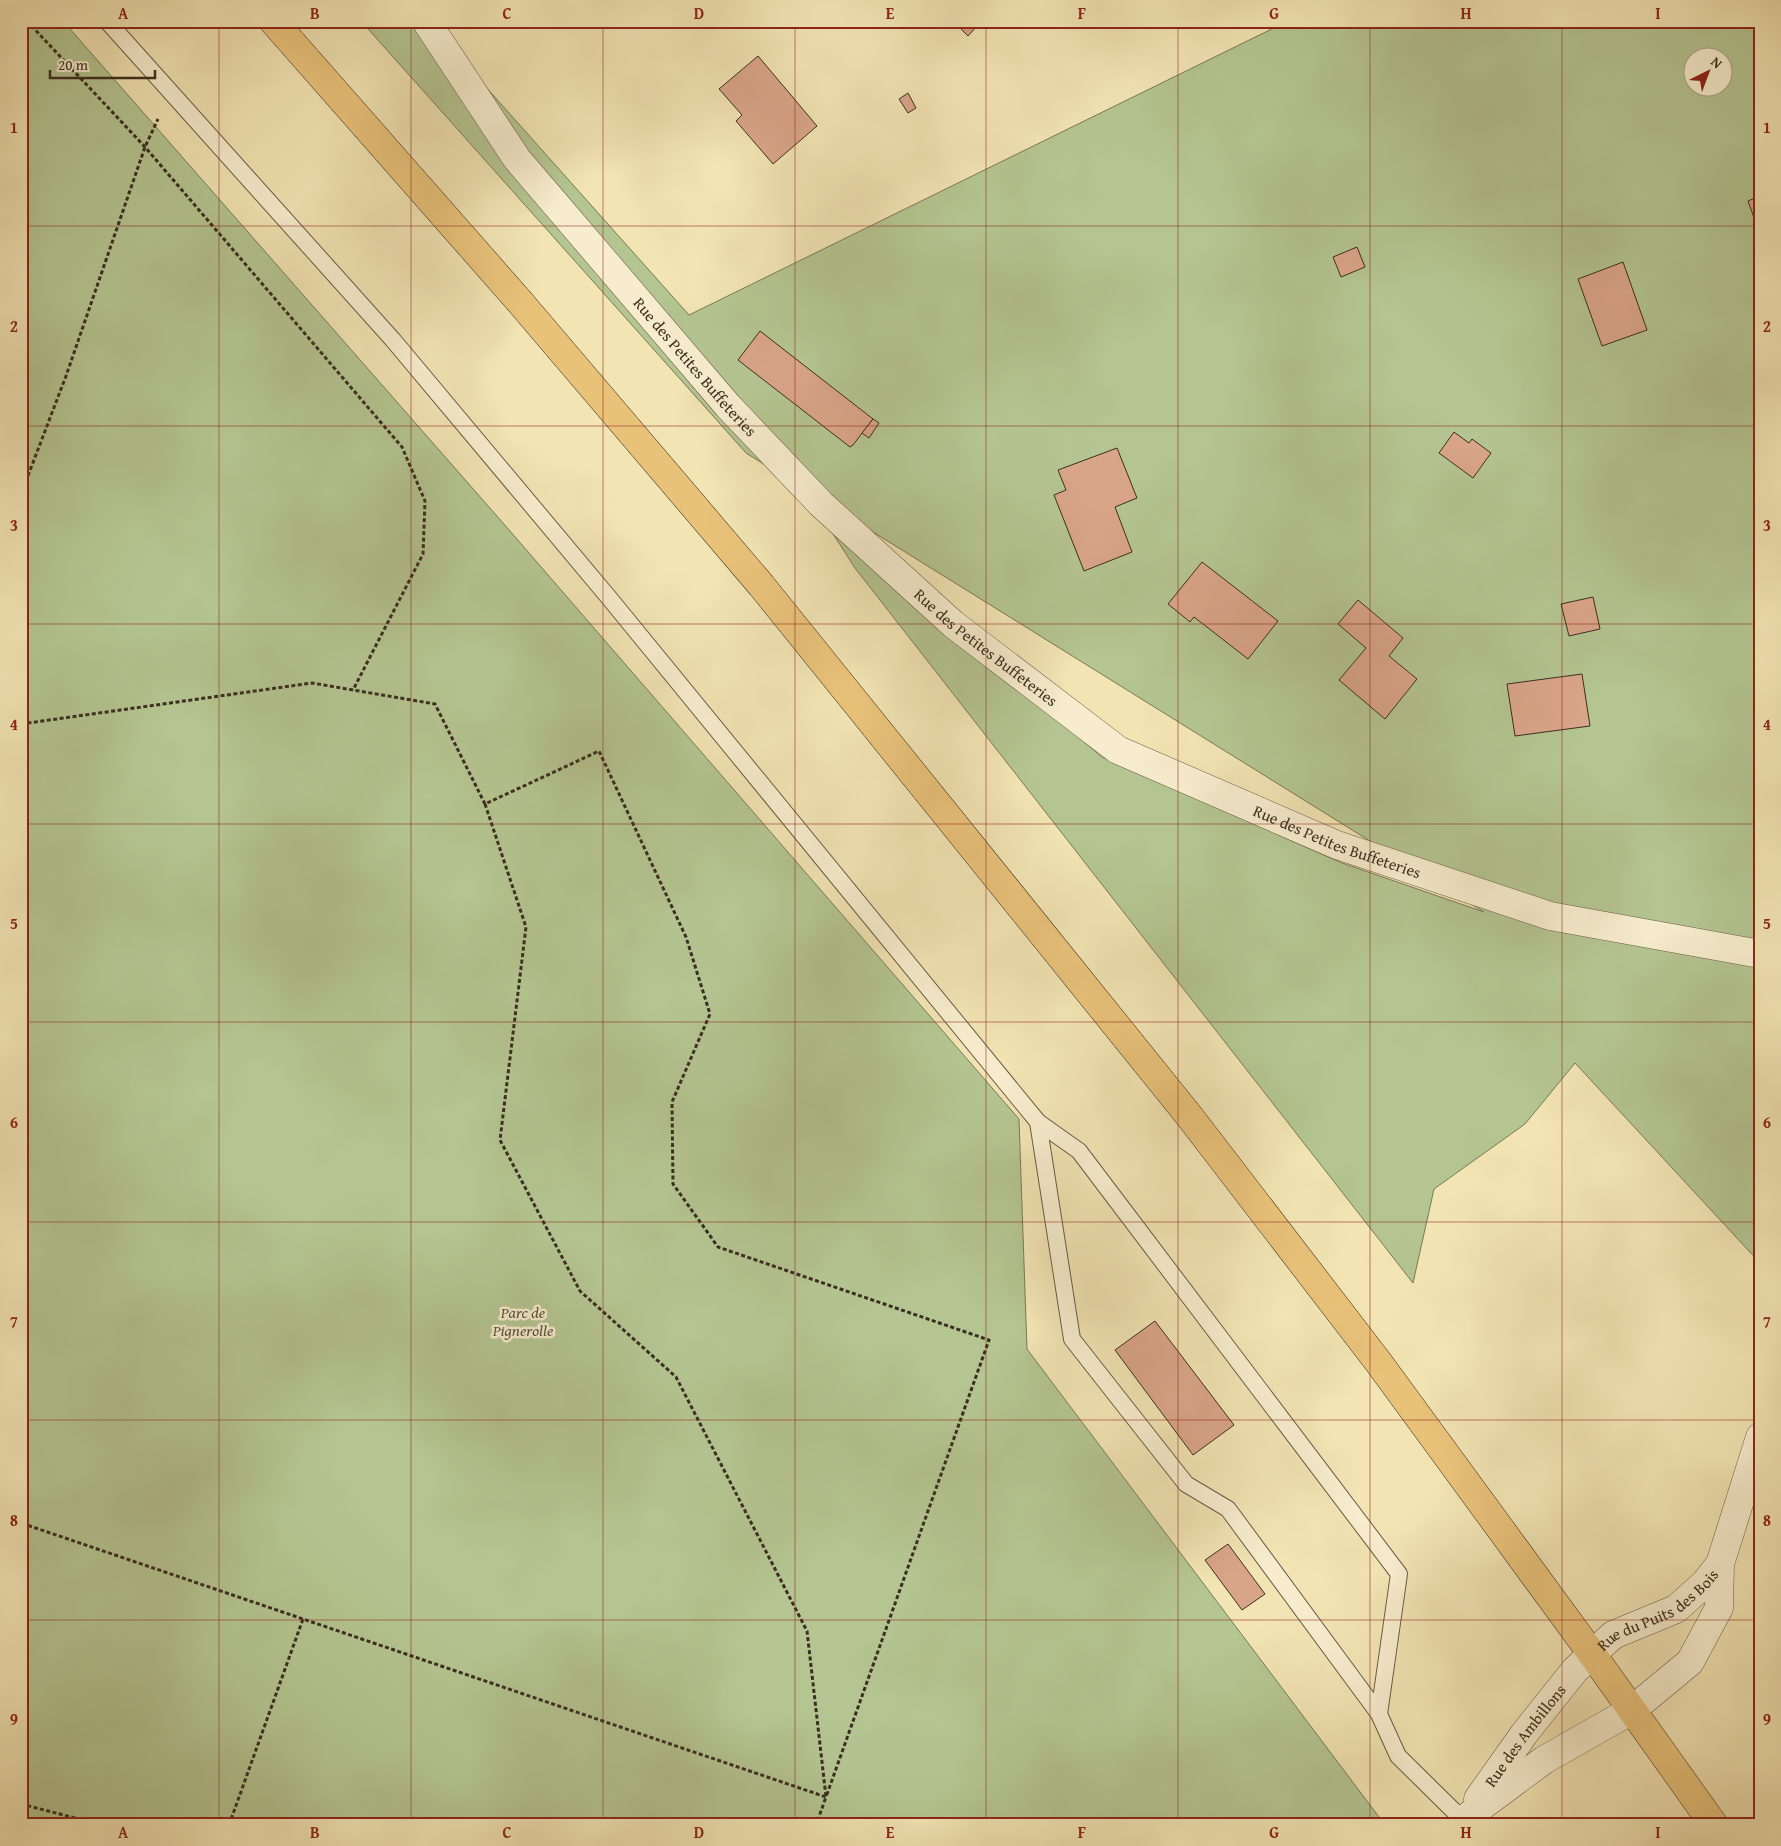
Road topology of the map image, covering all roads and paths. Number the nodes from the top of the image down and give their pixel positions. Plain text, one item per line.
1 (27, 21) edge
2 (107, 21) edge
3 (273, 21) edge
4 (426, 21) edge
5 (172, 91) junction
6 (145, 147) junction
7 (21, 494) edge
8 (353, 690) junction
9 (21, 724) edge
10 (485, 804) junction
11 (1760, 954) edge
12 (1038, 1122) junction
13 (1760, 1437) edge
14 (21, 1523) edge
15 (1720, 1564) junction
16 (303, 1619) junction
17 (1592, 1654) junction
18 (1632, 1710) junction
19 (1379, 1714) junction
20 (826, 1797) junction
21 (21, 1804) edge
22 (1461, 1823) edge
23 (102, 1825) edge
24 (229, 1825) edge
25 (816, 1825) edge
26 (1714, 1825) edge

1 - 6 path
2 - 5 lane
3 - 17 main road
4 - 11 street, Rue des Petites Buffeteries
5 - 6 path
5 - 12 lane
6 - 7 path
6 - 8 path
8 - 9 path
8 - 10 path
10 - 20 path
10 - 20 path
12 - 19 lane
12 - 19 lane
13 - 15 street, Rue du Puits des Bois
14 - 16 path
15 - 17 street, Rue du Puits des Bois
15 - 18 street, Rue du Puits des Bois
16 - 20 path
16 - 24 path
17 - 18 main road
17 - 22 street, Rue des Ambillons
18 - 22 street, Rue des Ambillons
18 - 26 main road
19 - 22 lane
20 - 25 path
21 - 23 path

